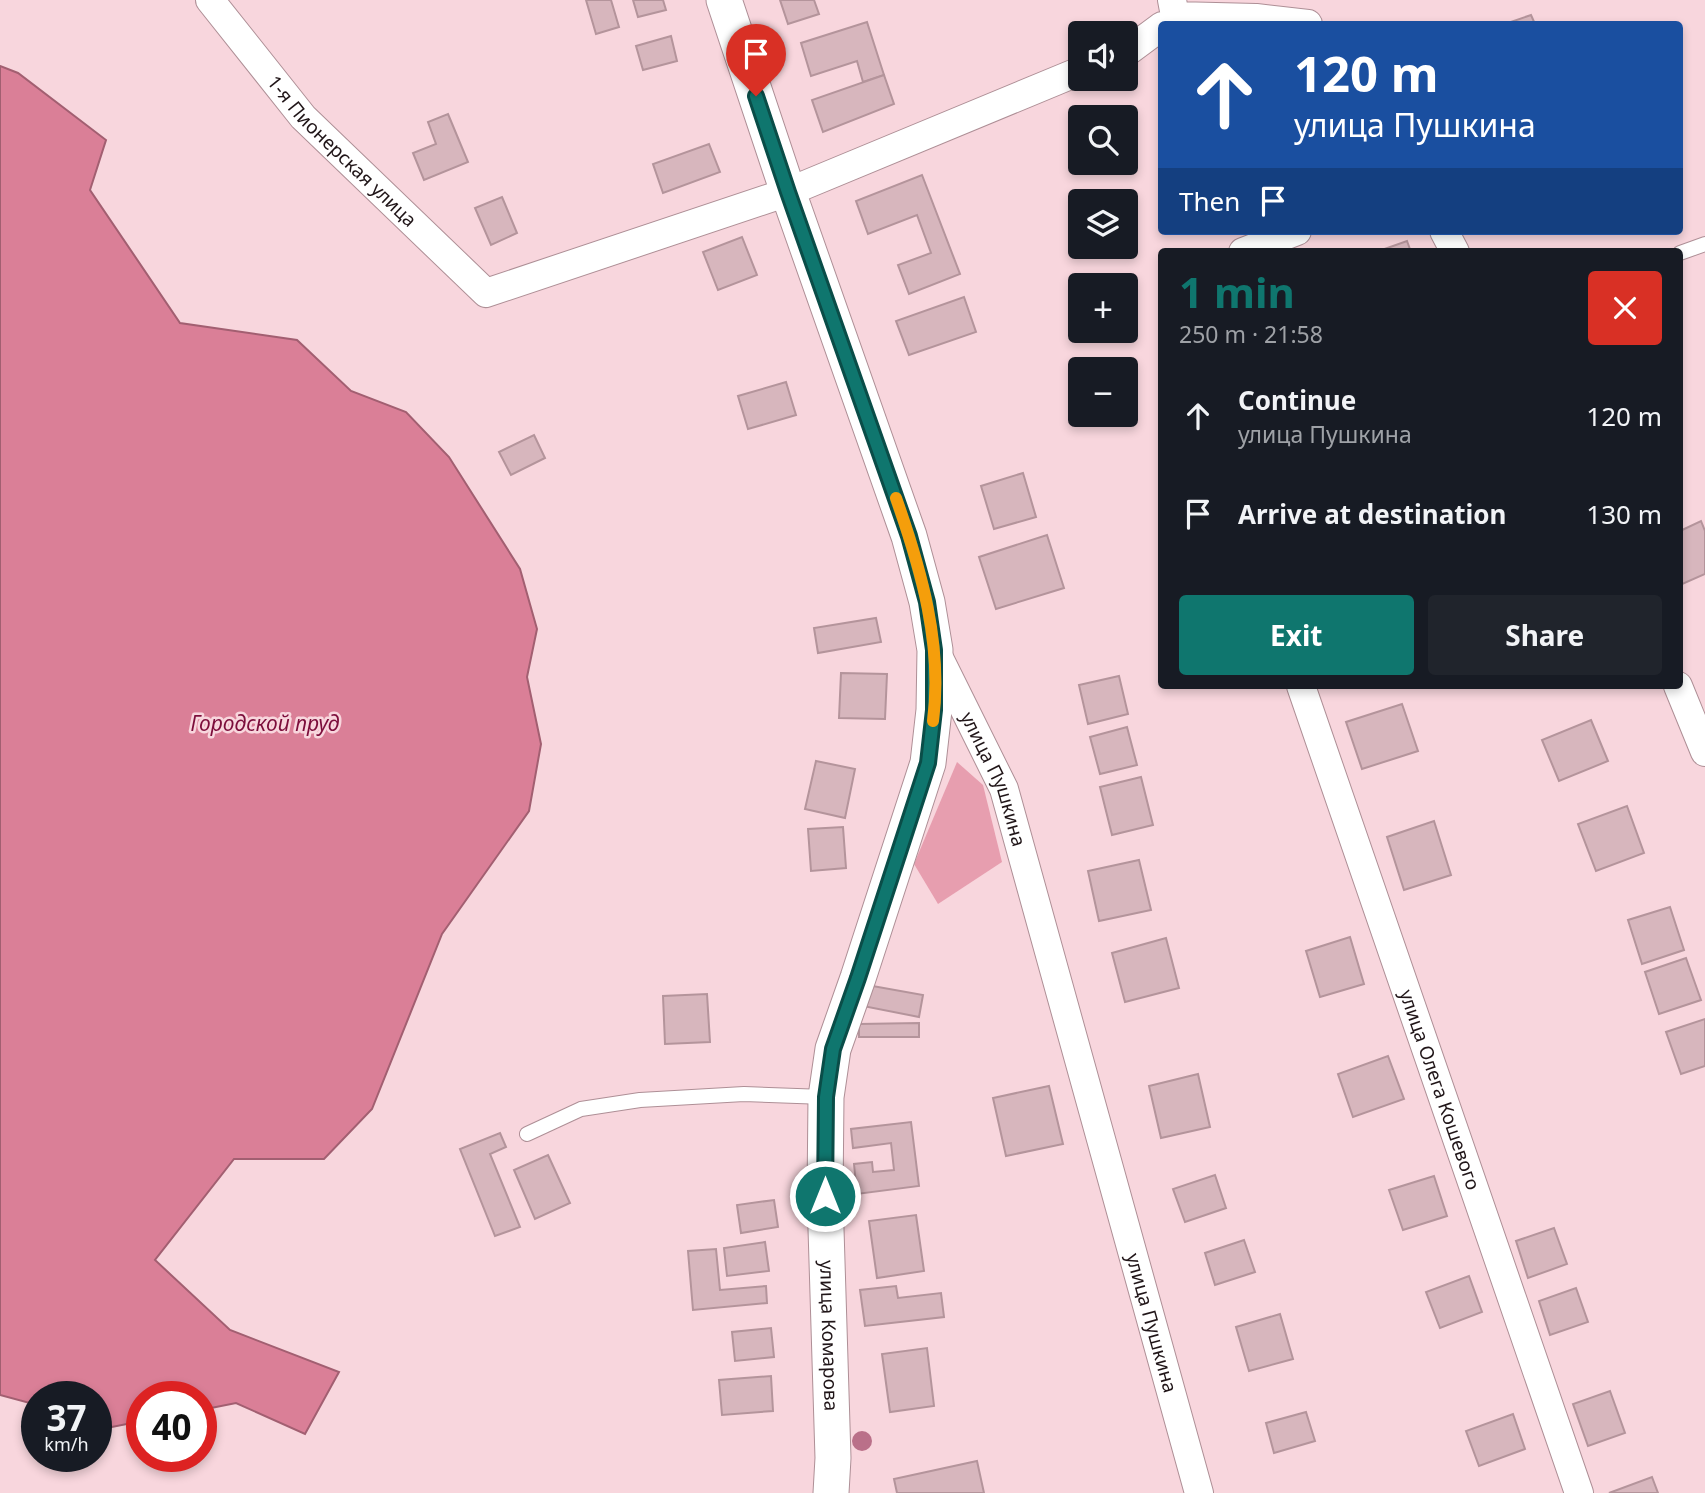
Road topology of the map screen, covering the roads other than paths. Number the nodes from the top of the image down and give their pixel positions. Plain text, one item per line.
1 (210, 0) edge
2 (724, 0) edge
3 (1168, 17) edge
4 (1282, 21) edge
5 (1158, 26) edge
6 (1138, 43) edge
7 (1068, 76) edge
8 (788, 192) junction
9 (1287, 235) edge
10 (1705, 244) edge
11 (1253, 248) edge
12 (1683, 252) edge
13 (934, 650) junction
14 (1302, 689) edge
15 (1679, 689) edge
16 (1705, 752) edge
17 (826, 1097) junction
18 (527, 1135) dead end
19 (831, 1493) edge
20 (1199, 1493) edge
21 (1579, 1493) edge

1 - 8 street, 1-я Пионерская улица
2 - 8 street, улица Пушкина
3 - 4 street
5 - 6 street
7 - 8 street
8 - 13 street, улица Пушкина
9 - 11 street
10 - 12 lane
13 - 17 street, улица Комарова
13 - 20 street, улица Пушкина
14 - 21 street, улица Олега Кошевого
15 - 16 street
17 - 18 lane
17 - 19 street, улица Комарова

